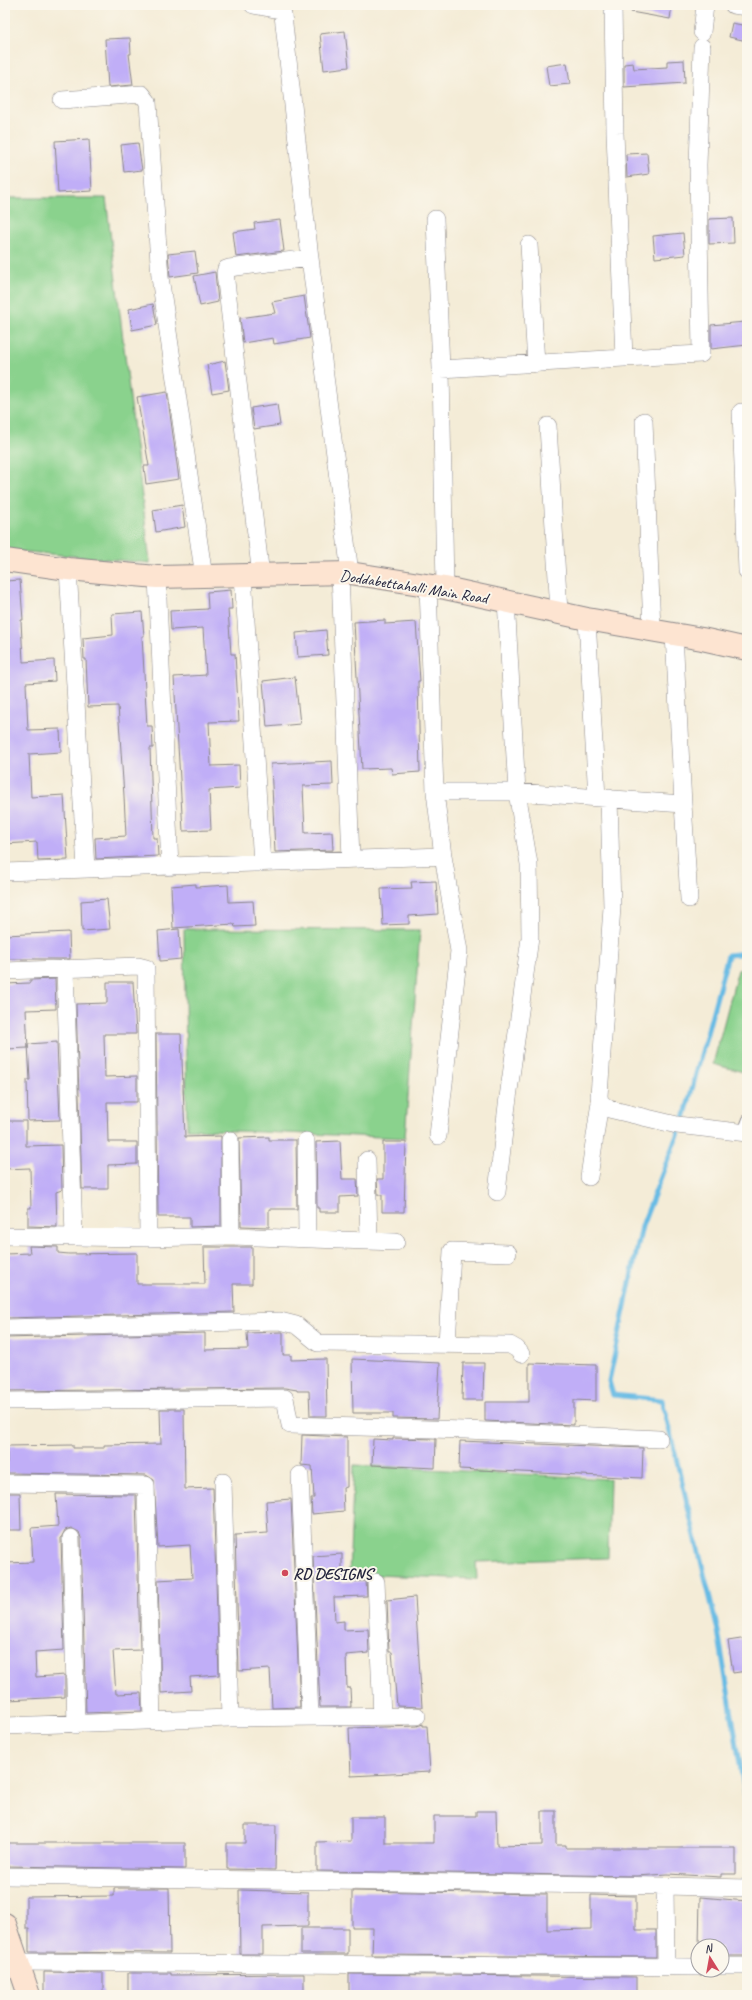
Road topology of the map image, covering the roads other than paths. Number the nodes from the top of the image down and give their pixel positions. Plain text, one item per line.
1 (253, 5) edge
2 (614, 5) edge
3 (705, 5) edge
4 (733, 5) edge
5 (747, 7) edge
6 (62, 100) dead end
7 (435, 220) dead end
8 (529, 245) dead end
9 (310, 258) junction
10 (624, 358) junction
11 (536, 364) junction
12 (441, 369) junction
13 (741, 412) dead end
14 (644, 420) dead end
15 (548, 426) dead end
16 (5, 560) edge
17 (68, 569) junction
18 (747, 571) edge
19 (345, 573) junction
20 (252, 576) junction
21 (158, 577) junction
22 (204, 577) junction
23 (436, 587) junction
24 (506, 600) junction
25 (559, 612) junction
26 (587, 619) junction
27 (652, 630) junction
28 (674, 634) junction
29 (747, 649) edge
30 (435, 792) junction
31 (517, 792) junction
32 (603, 798) junction
33 (683, 804) junction
34 (443, 856) junction
35 (351, 859) junction
36 (262, 863) junction
37 (170, 866) junction
38 (86, 869) junction
39 (5, 872) edge
40 (689, 898) dead end
41 (65, 968) junction
42 (5, 971) edge
43 (600, 1102) junction
44 (745, 1128) edge
45 (438, 1136) dead end
46 (230, 1140) dead end
47 (306, 1141) dead end
48 (367, 1160) dead end
49 (589, 1177) dead end
50 (497, 1192) dead end
51 (5, 1236) edge
52 (74, 1236) junction
53 (232, 1236) junction
54 (148, 1238) junction
55 (307, 1239) junction
56 (369, 1241) junction
57 (396, 1242) dead end
58 (508, 1252) dead end
59 (5, 1328) edge
60 (447, 1345) junction
61 (521, 1354) dead end
62 (5, 1401) edge
63 (659, 1439) dead end
64 (300, 1475) dead end
65 (223, 1482) dead end
66 (5, 1483) edge
67 (71, 1538) dead end
68 (376, 1582) dead end
69 (382, 1716) junction
70 (417, 1716) dead end
71 (310, 1717) junction
72 (230, 1718) junction
73 (152, 1721) junction
74 (76, 1725) junction
75 (5, 1726) edge
76 (5, 1876) edge
77 (665, 1886) junction
78 (747, 1888) edge
79 (5, 1924) edge
80 (17, 1962) junction
81 (730, 1966) edge
82 (747, 1966) edge
83 (666, 1967) junction
84 (690, 1967) edge
85 (29, 1995) edge

1 - 9 street
2 - 10 street
3 - 10 street
4 - 5 street
6 - 22 street
7 - 12 street
8 - 11 street
9 - 19 street
9 - 20 street
10 - 11 street
11 - 12 street
12 - 23 street
13 - 18 street
14 - 27 street
15 - 25 street
16 - 17 street, Doddabettahalli Main Road
17 - 21 street, Doddabettahalli Main Road
17 - 38 street
19 - 20 street, Doddabettahalli Main Road
19 - 23 street, Doddabettahalli Main Road
19 - 35 street
20 - 22 street, Doddabettahalli Main Road
20 - 36 street
21 - 22 street, Doddabettahalli Main Road
21 - 37 street
23 - 24 street, Doddabettahalli Main Road
23 - 30 street
24 - 25 street, Doddabettahalli Main Road
24 - 31 street
25 - 26 street, Doddabettahalli Main Road
26 - 27 street, Doddabettahalli Main Road
26 - 32 street
27 - 28 street, Doddabettahalli Main Road
28 - 29 street, Doddabettahalli Main Road
28 - 33 street
30 - 31 street
30 - 34 street
31 - 32 street
31 - 50 street
32 - 33 street
32 - 43 street
33 - 40 street
34 - 35 street
34 - 45 street
35 - 36 street
36 - 37 street
37 - 38 street
38 - 39 street
41 - 42 street
41 - 52 street
41 - 54 street
43 - 44 street
43 - 49 street
46 - 53 street
47 - 55 street
48 - 56 street
51 - 52 street
52 - 54 street
53 - 54 street
53 - 55 street
55 - 56 street
56 - 57 street
58 - 60 street
59 - 60 street
60 - 61 street
62 - 63 street
64 - 71 street
65 - 72 street
66 - 73 street
67 - 74 street
68 - 69 street
69 - 70 street
69 - 71 street
71 - 72 street
72 - 73 street
73 - 74 street
74 - 75 street
76 - 77 street
77 - 78 street
77 - 83 street
79 - 80 street
80 - 83 street
80 - 85 street
81 - 82 street
83 - 84 street

